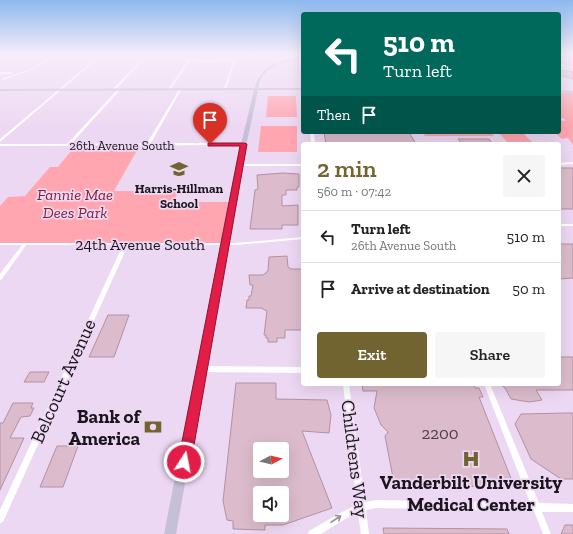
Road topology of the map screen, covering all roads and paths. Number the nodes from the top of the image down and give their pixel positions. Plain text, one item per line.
1 (72, 79) edge
2 (124, 79) edge
3 (176, 79) edge
4 (229, 79) edge
5 (258, 79) edge
6 (60, 89) junction
7 (115, 89) junction
8 (120, 89) junction
9 (301, 89) edge
10 (0, 90) edge
11 (169, 90) junction
12 (180, 90) junction
13 (225, 90) junction
14 (256, 90) junction
15 (561, 91) edge
16 (573, 92) edge
17 (0, 141) edge
18 (244, 144) junction
19 (68, 145) junction
20 (148, 145) junction
21 (0, 146) edge
22 (561, 164) edge
23 (573, 164) edge
24 (239, 165) junction
25 (301, 165) edge
26 (561, 225) edge
27 (573, 225) edge
28 (301, 238) edge
29 (0, 244) edge
30 (25, 244) junction
31 (126, 244) junction
32 (225, 244) junction
33 (0, 278) edge
34 (202, 369) junction
35 (301, 370) edge
36 (346, 386) edge
37 (488, 386) edge
38 (362, 506) junction
39 (536, 508) junction
40 (573, 508) edge
41 (0, 519) edge
42 (170, 534) edge
43 (312, 534) edge
44 (365, 534) edge
45 (548, 534) edge

1 - 6 street
2 - 7 street
3 - 11 street
4 - 13 street
5 - 14 main road
6 - 7 main road
6 - 10 main road
6 - 17 street
7 - 8 main road
8 - 11 main road
8 - 19 street
9 - 14 main road
11 - 12 main road
12 - 13 main road
12 - 20 street
13 - 14 main road
14 - 18 main road
15 - 16 main road
18 - 20 street, 26th Avenue South
18 - 24 main road
19 - 20 street, 26th Avenue South
19 - 21 street, 26th Avenue South
22 - 23 street
24 - 25 street
24 - 32 main road
26 - 27 street
28 - 32 street, 24th Avenue South
29 - 30 street, 24th Avenue South
30 - 31 street, 24th Avenue South
30 - 33 street
31 - 32 street, 24th Avenue South
31 - 41 street, Belcourt Avenue
32 - 34 main road
34 - 35 street
34 - 42 main road
36 - 38 street, Childrens Way
37 - 39 street
38 - 39 street
43 -> 38 street
38 - 44 street, Childrens Way
39 - 40 street
39 - 45 street

